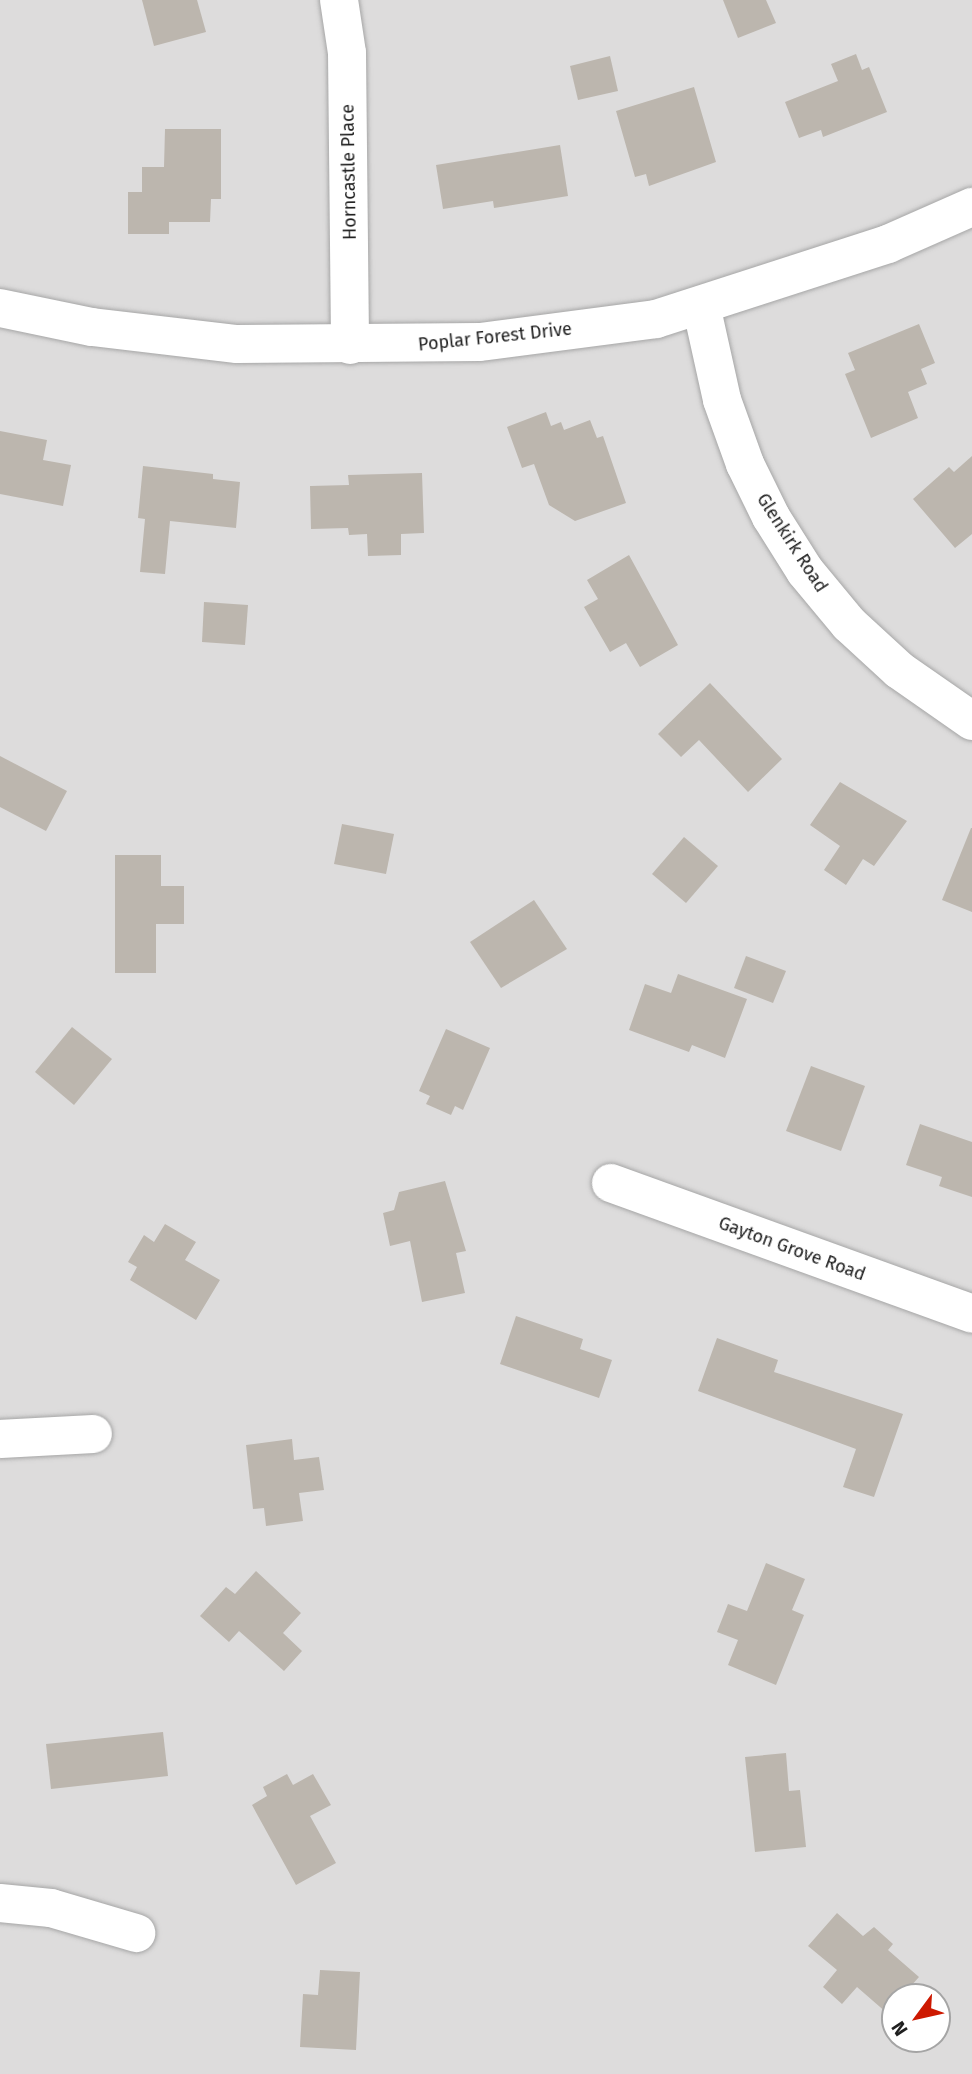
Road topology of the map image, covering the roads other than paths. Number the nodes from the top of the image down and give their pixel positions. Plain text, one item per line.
1 (339, 0) edge
2 (972, 207) edge
3 (701, 305) junction
4 (0, 307) edge
5 (351, 345) junction
6 (972, 721) edge
7 (611, 1183) dead end
8 (972, 1314) edge
9 (93, 1434) dead end
10 (0, 1439) edge
11 (0, 1903) edge
12 (136, 1933) dead end

1 - 5 street, Horncastle Place
2 - 3 street, Poplar Forest Drive
3 - 5 street, Poplar Forest Drive
3 - 6 street, Glenkirk Road
4 - 5 street, Poplar Forest Drive
7 - 8 street, Gayton Grove Road
9 - 10 street
11 - 12 street

